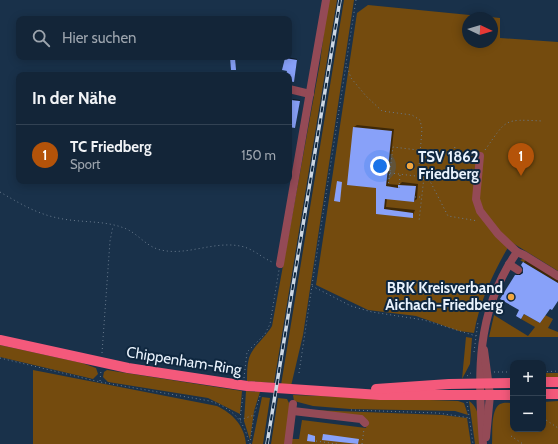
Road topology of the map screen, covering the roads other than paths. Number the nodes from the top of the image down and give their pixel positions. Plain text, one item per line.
1 (326, 0) edge
2 (292, 90) edge
3 (310, 94) junction
4 (480, 156) road end
5 (517, 252) junction
6 (280, 264) road end
7 (509, 264) junction
8 (518, 270) dead end
9 (558, 276) edge
10 (0, 340) edge
11 (546, 382) edge
12 (558, 382) edge
13 (485, 383) junction
14 (510, 383) edge
15 (367, 392) junction
16 (546, 394) edge
17 (558, 394) edge
18 (485, 395) junction
19 (510, 395) edge
20 (365, 423) road end
21 (288, 444) edge
22 (484, 444) edge

1 - 3 street
2 - 3 street
3 - 6 street
4 - 5 street
5 - 7 street
5 - 9 street
7 - 8 street
7 - 13 street
10 - 15 main road, Chippenham-Ring
11 - 12 main road
13 - 14 main road, Chippenham-Ring
13 - 15 main road, Chippenham-Ring
13 - 18 street
15 - 18 main road, Chippenham-Ring
16 - 17 main road
18 - 19 main road, Chippenham-Ring
18 - 22 street
20 - 21 street

